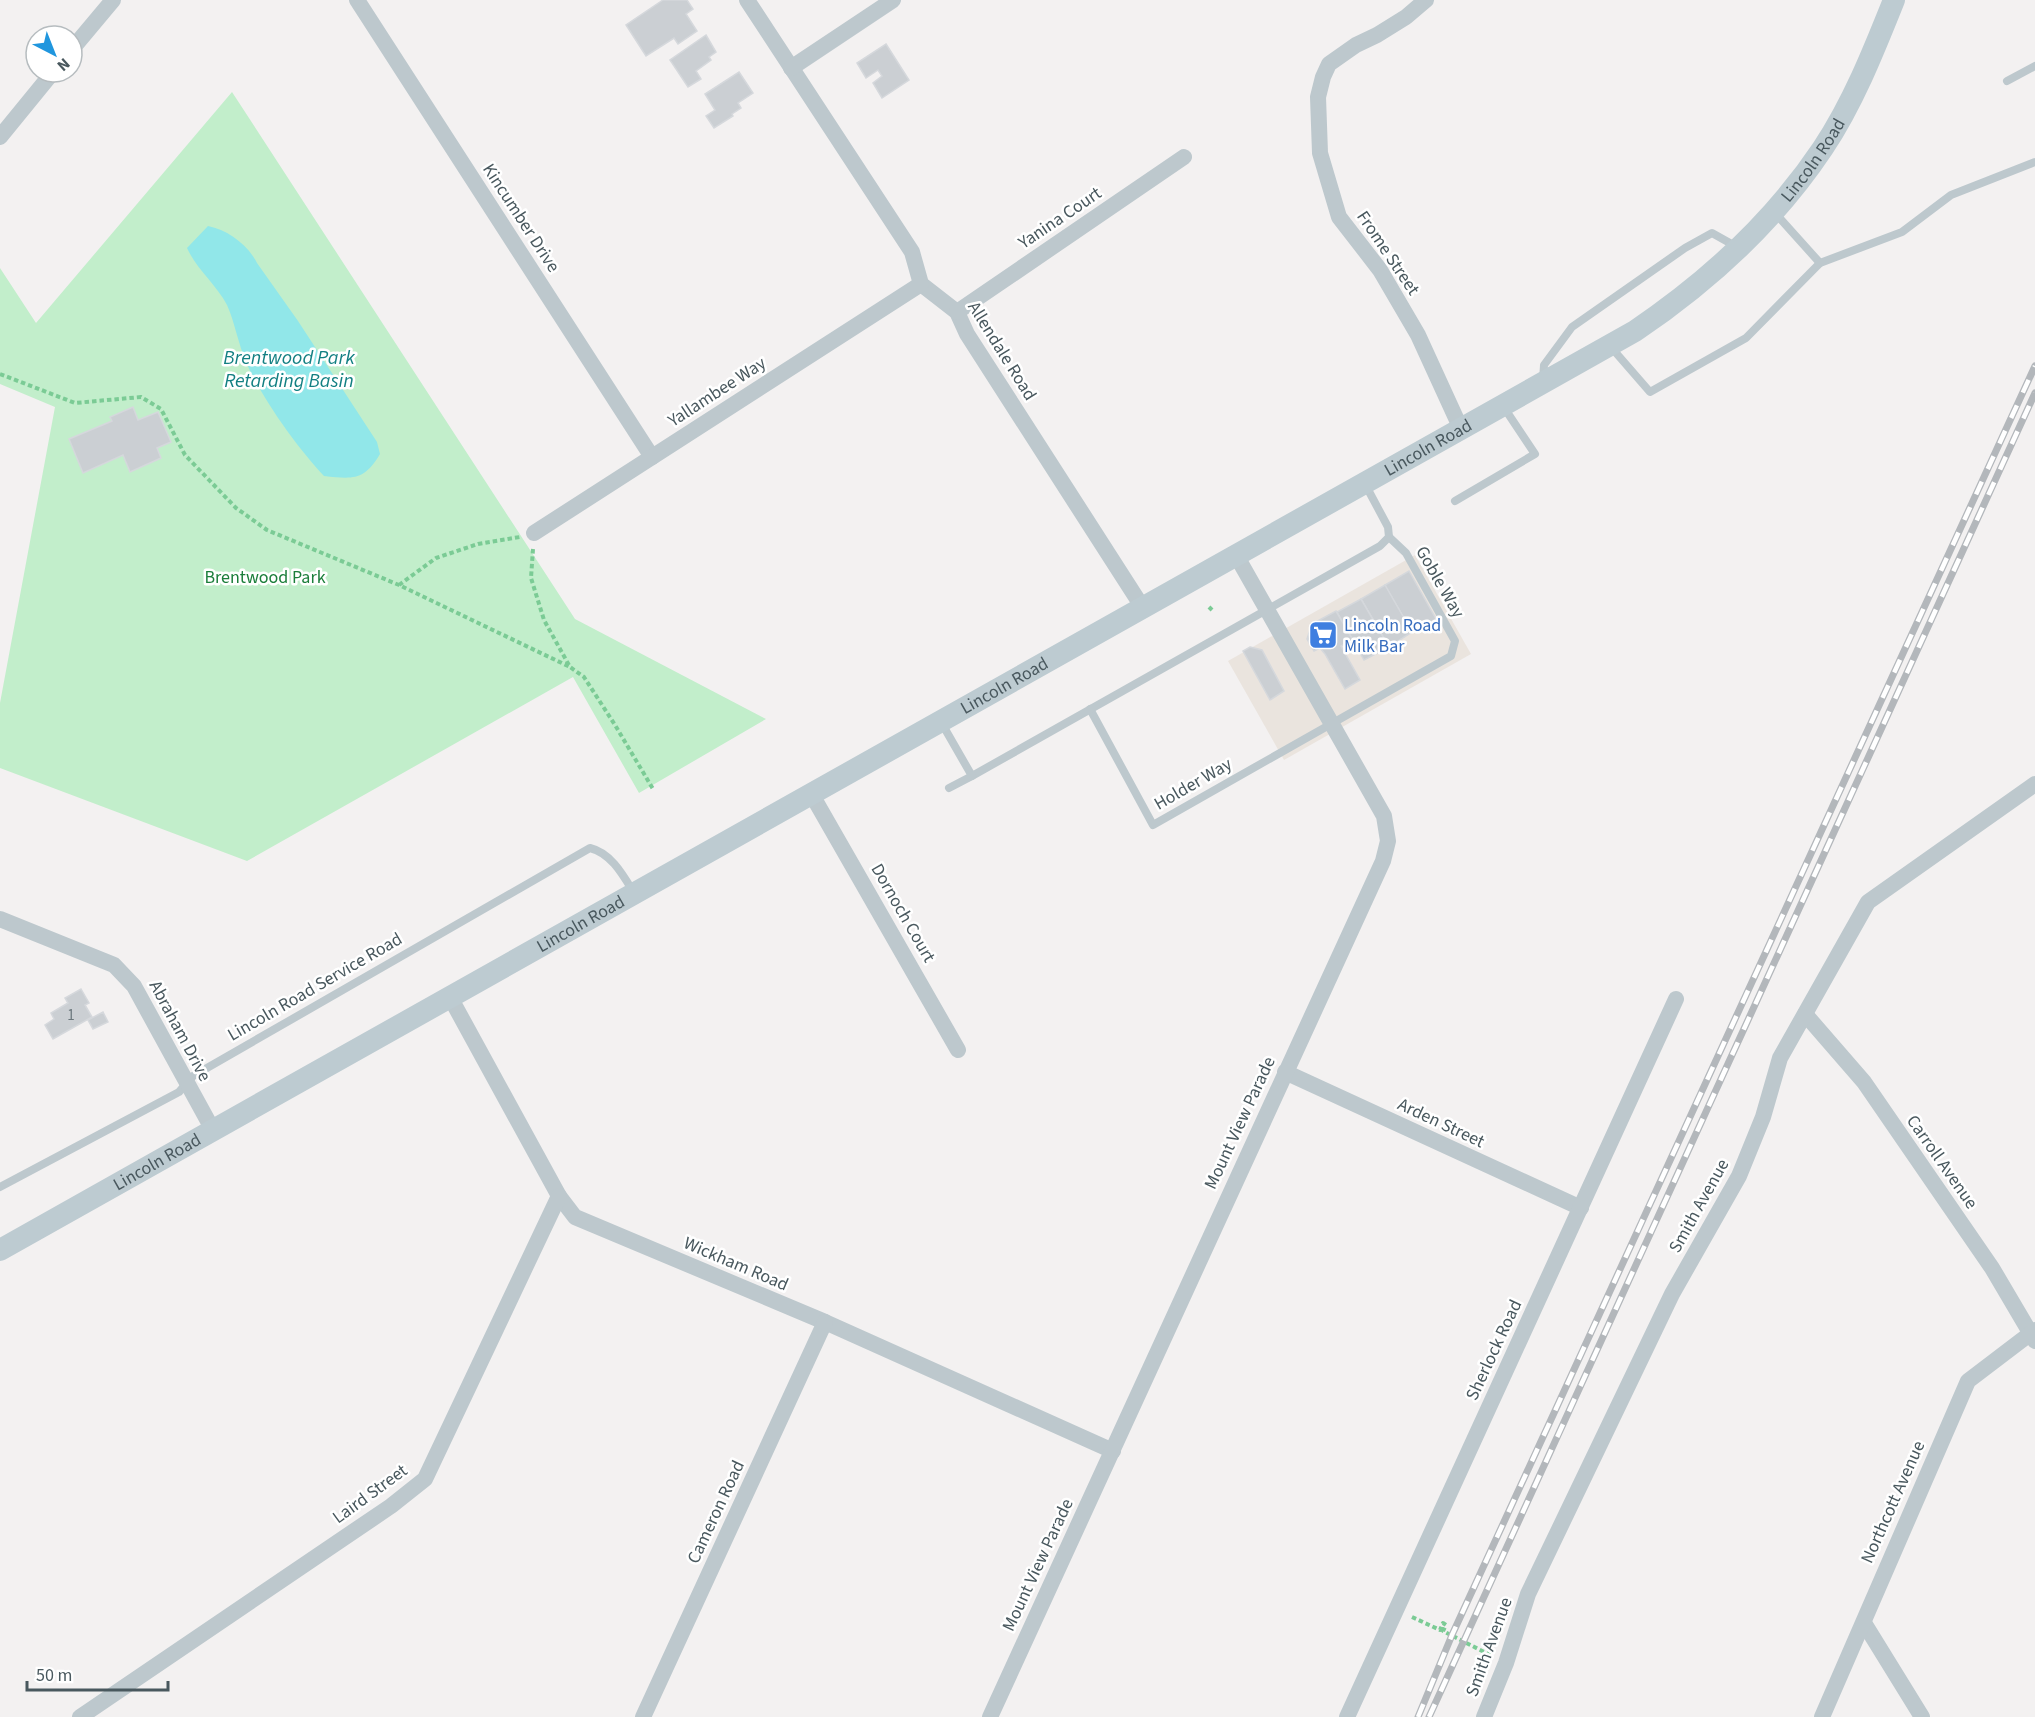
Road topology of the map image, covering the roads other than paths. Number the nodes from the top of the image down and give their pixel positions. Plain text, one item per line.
1 (113, 0) edge
2 (357, 0) edge
3 (747, 0) edge
4 (893, 0) edge
5 (1426, 0) edge
6 (1894, 0) edge
7 (84, 35) edge
8 (2035, 66) edge
9 (791, 68) junction
10 (2007, 81) dead end
11 (43, 84) edge
12 (0, 137) edge
13 (1184, 157) dead end
14 (2035, 162) edge
15 (1775, 212) junction
16 (1740, 249) junction
17 (1820, 263) junction
18 (921, 284) junction
19 (957, 312) junction
20 (1610, 345) junction
21 (1542, 383) junction
22 (1503, 405) junction
23 (1461, 429) junction
24 (652, 457) junction
25 (1365, 483) junction
26 (1455, 501) dead end
27 (534, 533) road end
28 (1389, 537) junction
29 (1236, 555) junction
30 (1143, 608) junction
31 (1267, 610) junction
32 (1090, 709) junction
33 (940, 721) junction
34 (1333, 723) junction
35 (972, 776) junction
36 (950, 788) dead end
37 (2033, 791) edge
38 (813, 795) junction
39 (634, 893) junction
40 (0, 919) edge
41 (450, 997) junction
42 (1676, 999) dead end
43 (1805, 1014) junction
44 (958, 1050) dead end
45 (1285, 1072) junction
46 (186, 1085) junction
47 (214, 1132) junction
48 (0, 1187) edge
49 (559, 1196) junction
50 (1581, 1208) junction
51 (0, 1250) edge
52 (825, 1322) junction
53 (2033, 1334) edge
54 (1113, 1451) junction
55 (1864, 1623) junction
56 (80, 1717) edge
57 (643, 1717) edge
58 (990, 1717) edge
59 (1347, 1717) edge
60 (1484, 1717) edge
61 (1822, 1717) edge
62 (1922, 1717) edge

1 - 7 street
2 - 24 street, Kincumber Drive
3 - 9 street
4 - 9 street
5 - 23 street, Frome Street
6 - 15 main road, Lincoln Road
8 - 10 lane
9 - 18 street
11 - 12 street
13 - 19 street, Yanina Court
14 - 17 lane
15 - 16 main road, Lincoln Road
15 - 17 lane
16 - 20 main road, Lincoln Road
16 - 21 lane
17 - 20 lane
18 - 19 street, Allendale Road
18 - 24 street, Yallambee Way
19 - 30 street, Allendale Road
20 - 21 main road, Lincoln Road
21 - 22 main road, Lincoln Road
22 - 23 main road, Lincoln Road
22 - 26 lane
23 - 25 main road, Lincoln Road
24 - 27 street, Yallambee Way
25 - 28 lane
25 - 29 main road, Lincoln Road
28 - 31 lane
28 - 34 lane, Goble Way
29 - 30 main road, Lincoln Road
29 - 31 street, Mount View Parade
30 - 33 main road, Lincoln Road
31 - 32 lane
31 - 34 street, Mount View Parade
32 - 34 lane, Holder Way
32 - 35 lane
33 - 35 lane
33 - 38 main road, Lincoln Road
34 - 45 street, Mount View Parade
35 - 36 lane
37 - 43 street, Smith Avenue
38 - 39 main road, Lincoln Road
38 - 44 street, Dornoch Court
39 - 41 main road, Lincoln Road
39 - 46 lane, Lincoln Road Service Road
40 - 46 street, Abraham Drive
41 - 47 main road, Lincoln Road
41 - 49 street, Wickham Road
42 - 50 street, Sherlock Road
43 - 53 street, Carroll Avenue
43 - 60 street, Smith Avenue
45 - 50 street, Arden Street
45 - 54 street, Mount View Parade
46 - 47 street, Abraham Drive
46 - 48 lane, Lincoln Road Service Road
47 - 51 main road, Lincoln Road
49 - 52 street, Wickham Road
49 - 56 street, Laird Street
50 - 59 street, Sherlock Road
52 - 54 street, Wickham Road
52 - 57 street, Cameron Road
53 - 55 street, Northcott Avenue
54 - 58 street, Mount View Parade
55 - 61 street, Northcott Avenue
55 - 62 street

